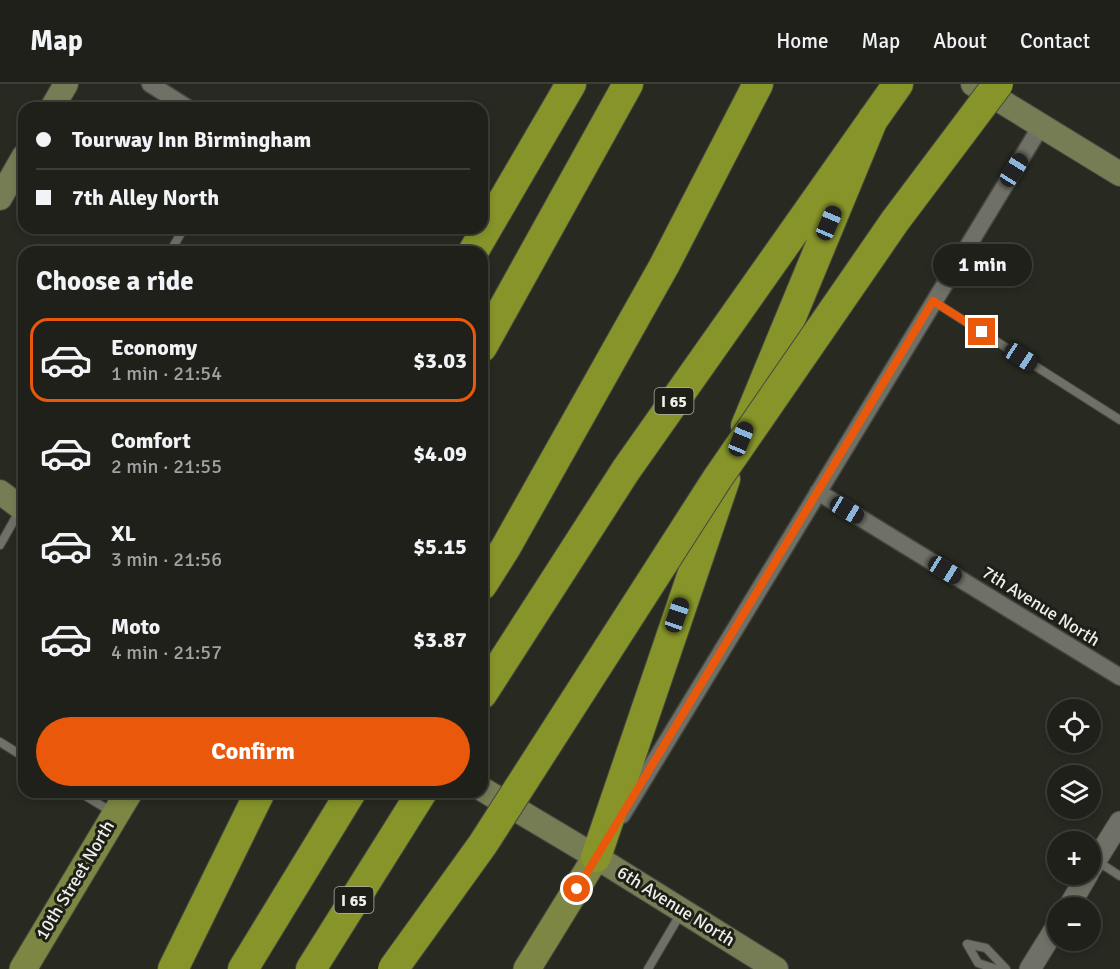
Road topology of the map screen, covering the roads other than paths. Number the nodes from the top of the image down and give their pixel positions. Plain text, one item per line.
1 (66, 84) edge
2 (150, 84) edge
3 (571, 84) edge
4 (628, 84) edge
5 (758, 84) edge
6 (898, 84) edge
7 (973, 84) edge
8 (998, 84) edge
9 (56, 102) edge
10 (179, 102) edge
11 (873, 119) junction
12 (1041, 126) junction
13 (18, 166) edge
14 (1120, 174) edge
15 (0, 198) edge
16 (488, 226) edge
17 (933, 301) junction
18 (488, 336) edge
19 (1120, 420) edge
20 (0, 492) edge
21 (818, 492) junction
22 (18, 504) edge
23 (18, 515) edge
24 (0, 544) edge
25 (488, 576) edge
26 (1120, 677) edge
27 (488, 684) edge
28 (0, 742) edge
29 (18, 753) edge
30 (488, 793) edge
31 (102, 798) edge
32 (257, 798) edge
33 (347, 798) edge
34 (418, 798) edge
35 (122, 803) edge
36 (1120, 822) edge
37 (1101, 853) edge
38 (596, 857) junction
39 (1101, 871) edge
40 (1120, 876) edge
41 (683, 910) junction
42 (1047, 942) edge
43 (23, 969) edge
44 (173, 969) edge
45 (243, 969) edge
46 (311, 969) edge
47 (393, 969) edge
48 (527, 969) edge
49 (648, 969) edge
50 (776, 969) edge
51 (1030, 969) edge

1 - 9 main road
2 - 10 street
3 - 16 highway
4 - 18 highway
5 - 25 highway
6 - 11 highway, I 65
7 - 12 main road
8 - 47 highway, bridge
11 - 27 highway, I 65
11 - 38 highway
12 - 14 main road
12 - 17 street
13 - 15 main road
17 - 19 lane
17 - 21 street
20 - 22 main road
21 - 26 street, 7th Avenue North
21 - 38 street
23 - 24 lane
28 - 29 lane
30 - 38 main road, 6th Avenue North
31 - 35 lane
32 - 44 highway
33 - 45 highway
34 - 46 highway, I 65
35 - 43 main road, 10th Street North
36 - 37 street
38 - 41 main road, 6th Avenue North
38 - 48 main road
39 - 40 lane
41 - 49 lane
41 - 50 main road, 6th Avenue North
42 - 51 street

